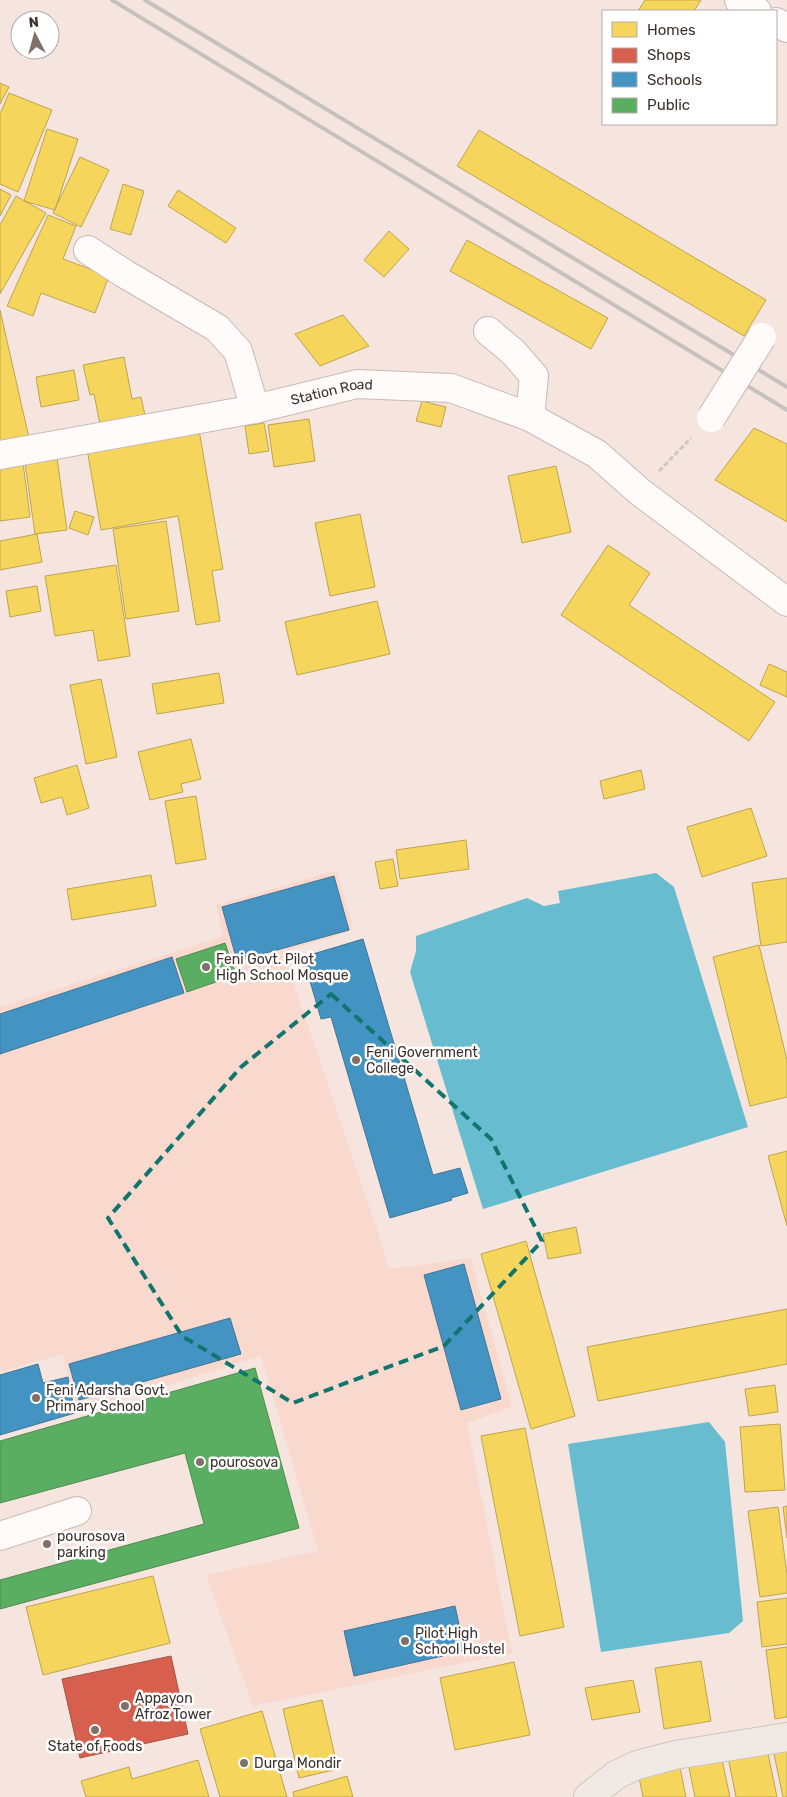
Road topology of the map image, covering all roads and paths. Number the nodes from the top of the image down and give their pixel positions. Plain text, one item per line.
1 (739, 0) edge
2 (755, 10) edge
3 (88, 250) dead end
4 (488, 332) dead end
5 (762, 338) dead end
6 (255, 409) junction
7 (530, 417) junction
8 (711, 418) joint
9 (0, 455) edge
10 (640, 492) junction
11 (787, 602) edge
12 (77, 1511) dead end
13 (0, 1536) edge
14 (787, 1737) edge
15 (588, 1797) edge

1 - 2 street
3 - 6 street
4 - 7 street
5 - 8 street, bridge
6 - 7 street, Station Road
6 - 9 street, Station Road
7 - 10 street, Station Road
8 - 10 path
10 - 11 street, Station Road
12 - 13 street
14 - 15 main road

